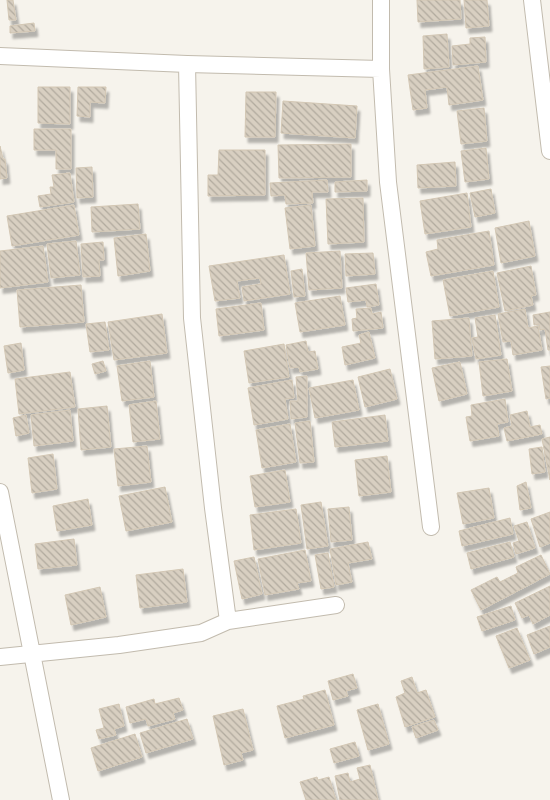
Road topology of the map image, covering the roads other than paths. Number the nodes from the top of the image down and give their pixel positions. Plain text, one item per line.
1 (381, 0) edge
2 (532, 0) edge
3 (0, 56) edge
4 (187, 64) junction
5 (382, 69) junction
6 (546, 82) edge
7 (550, 151) edge
8 (0, 492) edge
9 (431, 528) dead end
10 (336, 605) dead end
11 (228, 621) junction
12 (31, 654) junction
13 (0, 657) edge
14 (61, 800) edge

1 - 5 street
2 - 6 street
3 - 4 street
4 - 5 street
4 - 11 street
5 - 9 street
6 - 7 street
8 - 12 street
10 - 11 street
11 - 12 street
12 - 13 street
12 - 14 street

